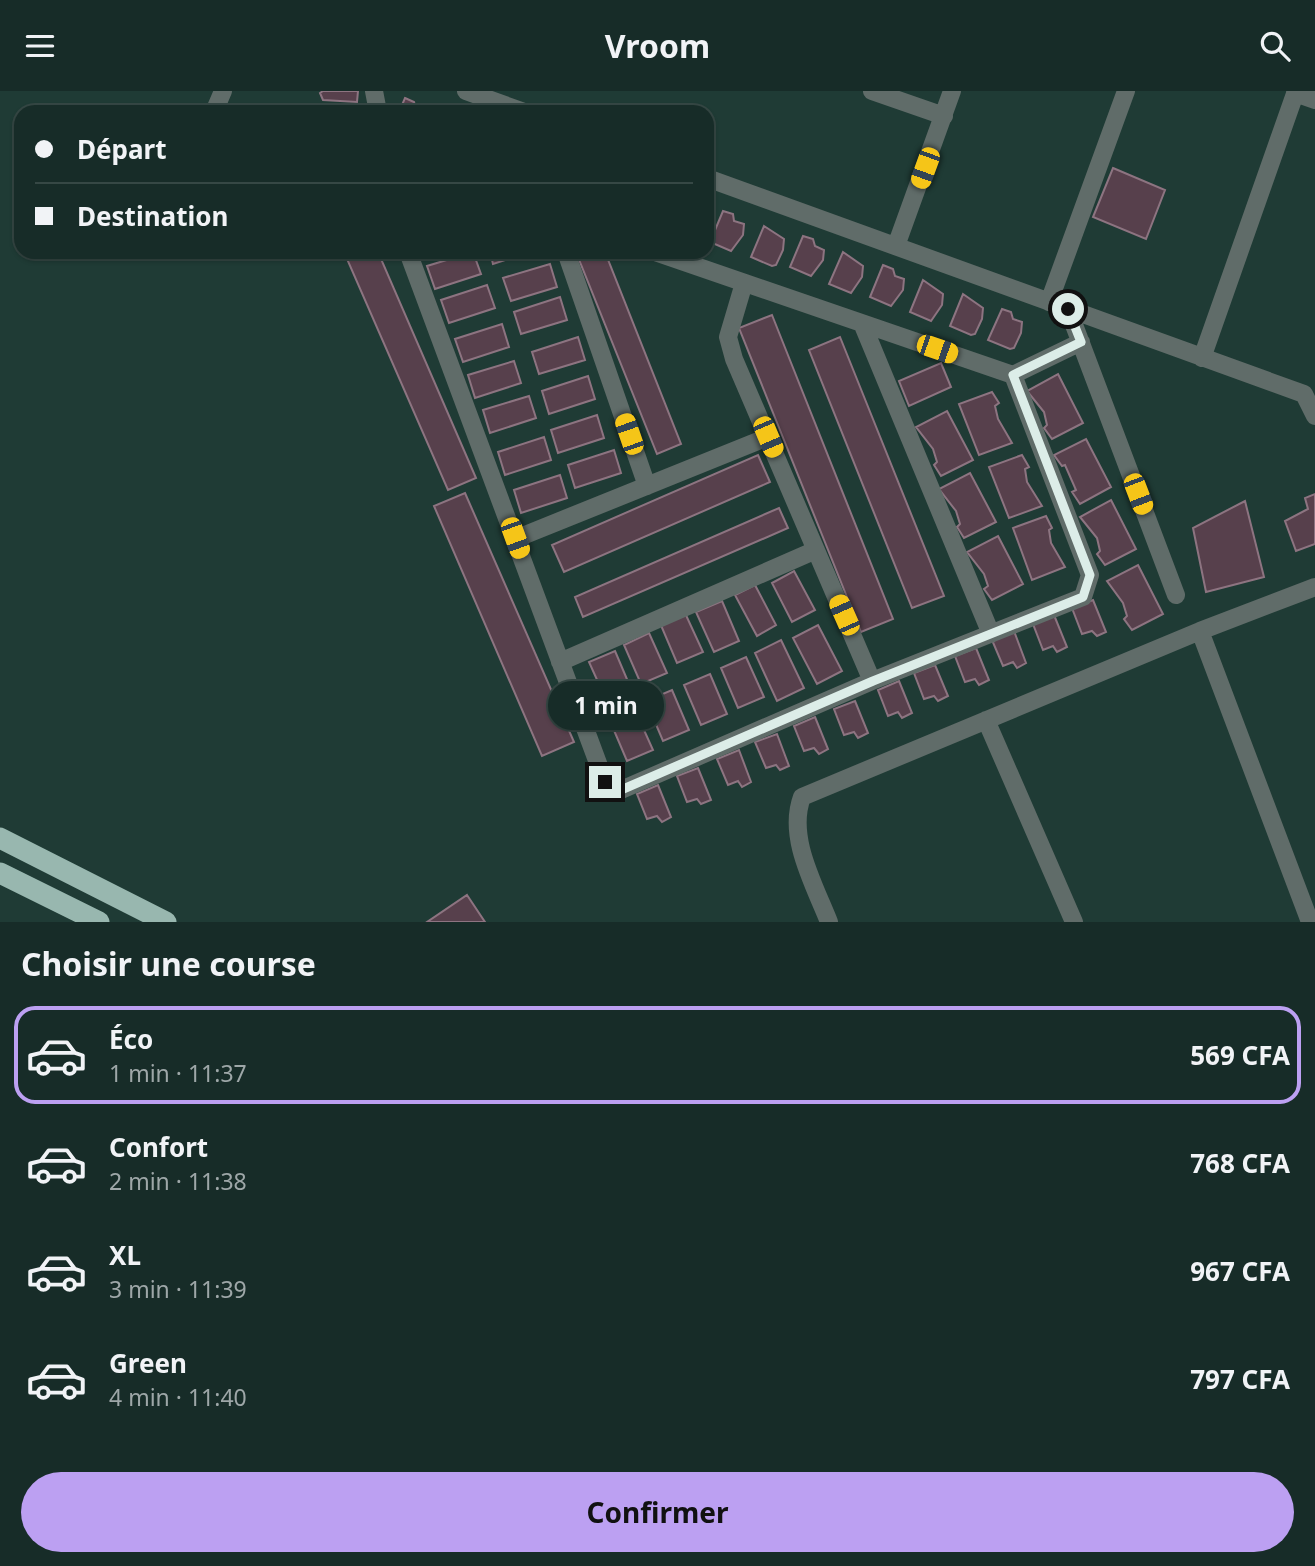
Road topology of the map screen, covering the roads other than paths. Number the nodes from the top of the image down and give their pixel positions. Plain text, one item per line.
1 (466, 91) edge
2 (872, 91) edge
3 (953, 91) edge
4 (1126, 91) edge
5 (1295, 92) edge
6 (1315, 100) edge
7 (505, 105) edge
8 (943, 116) junction
9 (714, 181) edge
10 (896, 246) junction
11 (411, 259) edge
12 (568, 259) edge
13 (675, 259) edge
14 (744, 283) junction
15 (1049, 302) junction
16 (1068, 309) junction
17 (862, 323) junction
18 (1081, 342) junction
19 (1202, 358) junction
20 (1013, 375) junction
21 (1315, 416) edge
22 (768, 437) junction
23 (647, 486) junction
24 (515, 538) junction
25 (816, 550) junction
26 (1315, 587) edge
27 (1176, 595) dead end
28 (1200, 631) junction
29 (991, 634) junction
30 (560, 661) junction
31 (873, 681) junction
32 (986, 720) junction
33 (0, 838) edge
34 (0, 873) edge
35 (99, 922) edge
36 (166, 922) edge
37 (830, 922) edge
38 (1074, 922) edge
39 (1310, 922) edge

1 - 7 street
2 - 8 street
3 - 8 street
4 - 15 street
5 - 6 street
5 - 19 street
8 - 10 street
9 - 10 street
10 - 15 street
11 - 24 street
12 - 23 street
13 - 14 street
14 - 17 street
14 - 22 street
15 - 16 street
16 - 18 street
16 - 19 street
17 - 20 street
17 - 29 street
18 - 20 street
18 - 27 street
19 - 21 street
20 - 29 street
22 - 23 street
22 - 25 street
23 - 24 street
24 - 30 street
25 - 30 street
25 - 31 street
26 - 28 street
28 - 32 street
28 - 39 street
29 - 31 street
30 - 31 street
32 - 37 street
32 - 38 street
33 - 36 highway
34 - 35 highway

